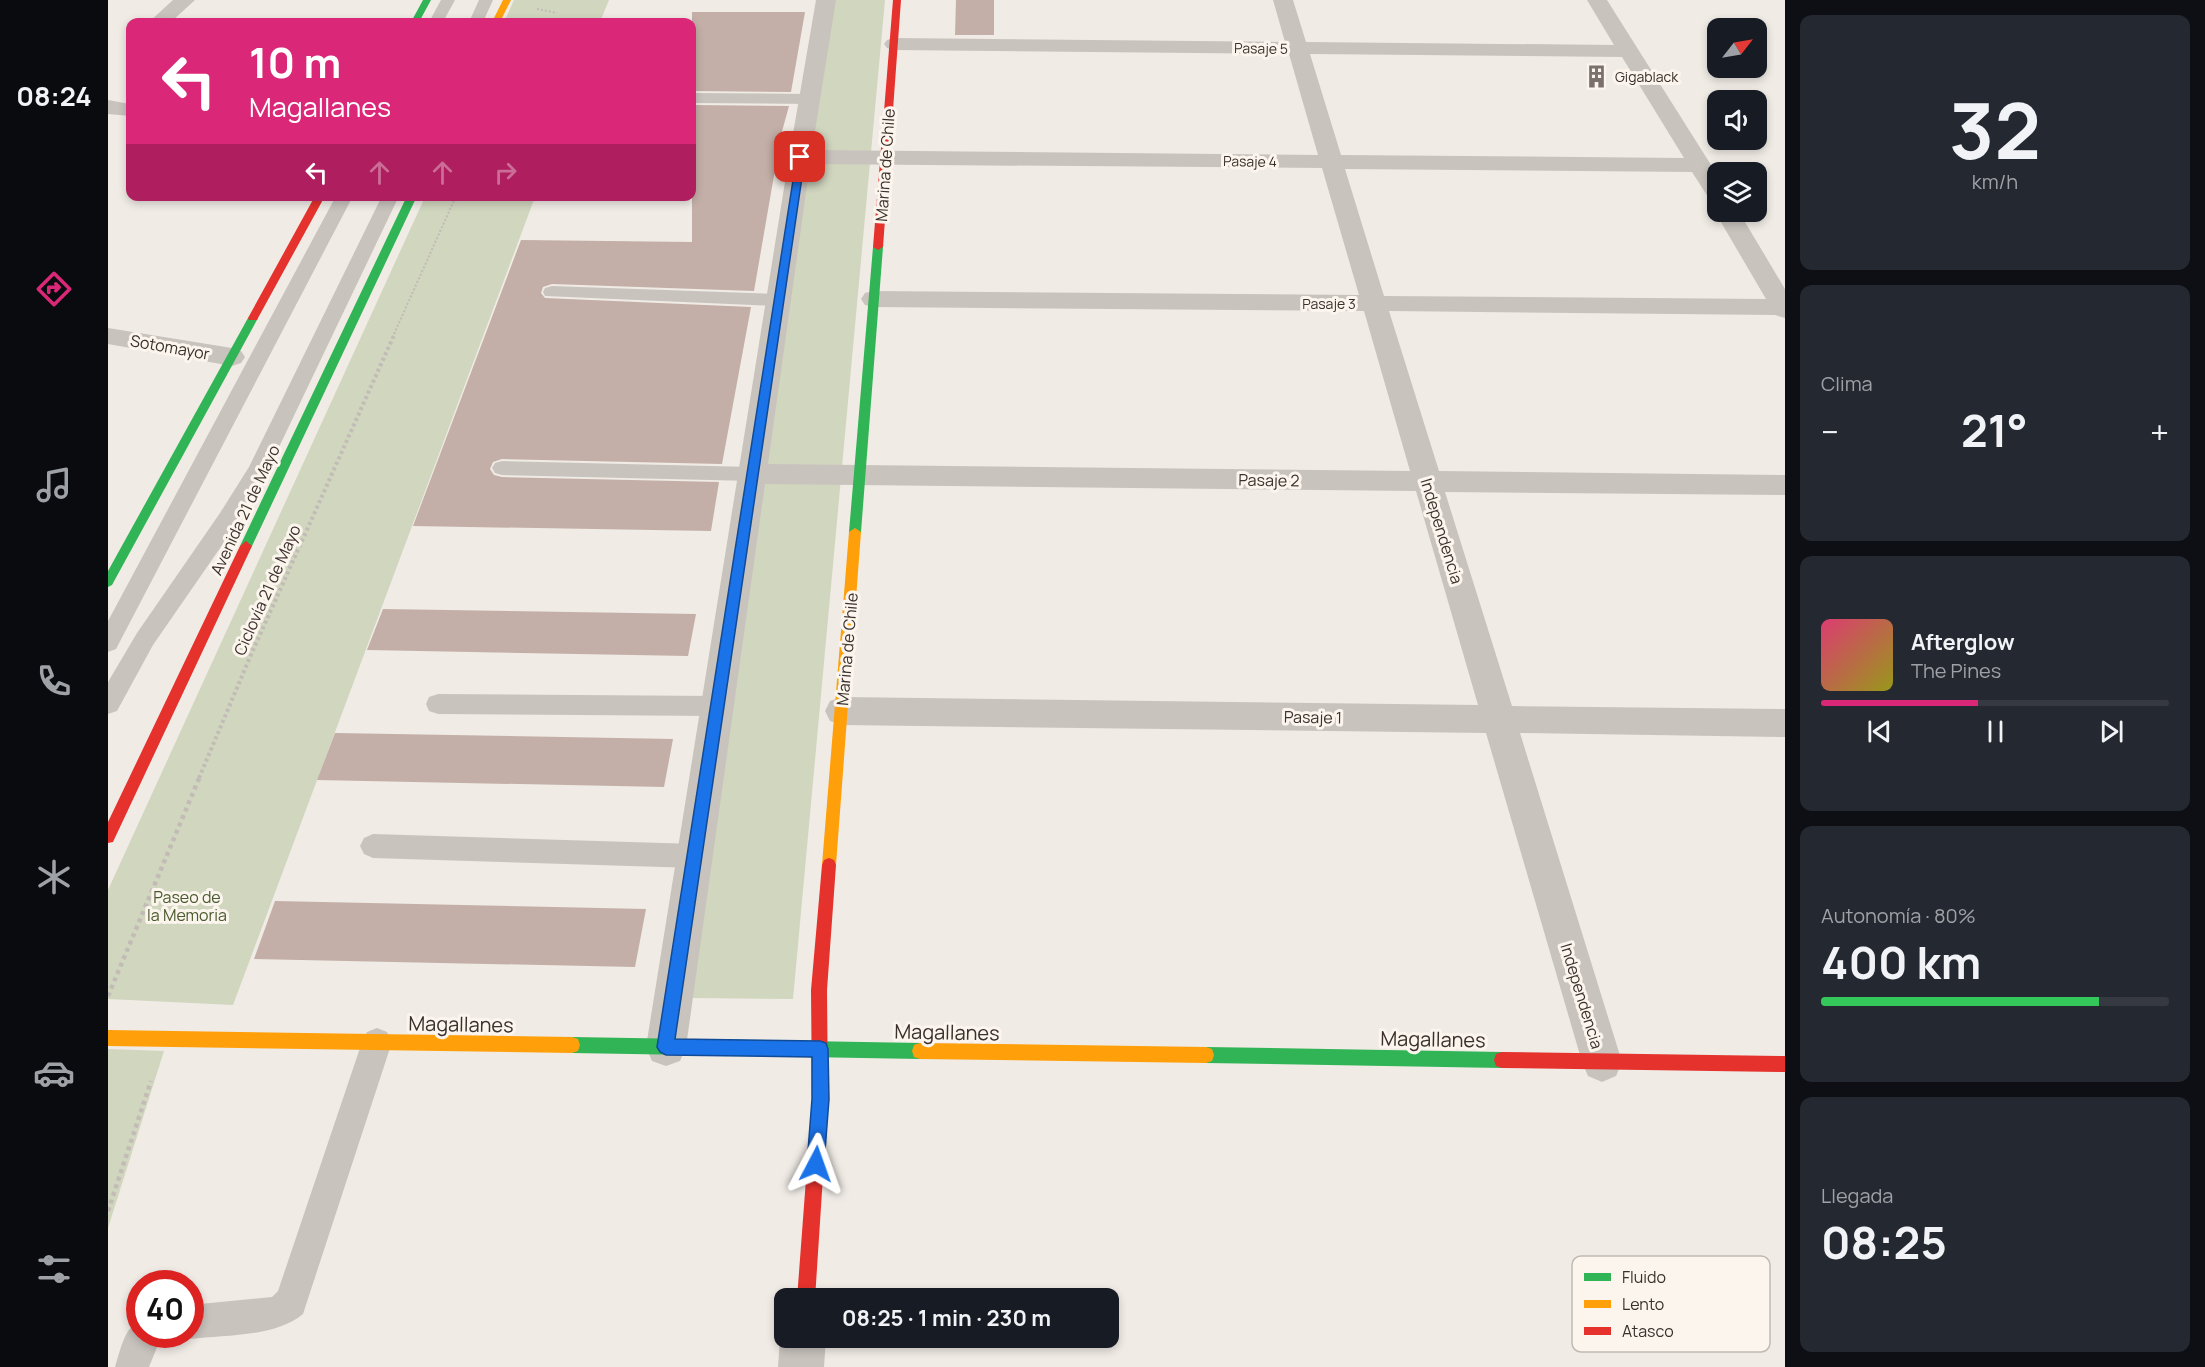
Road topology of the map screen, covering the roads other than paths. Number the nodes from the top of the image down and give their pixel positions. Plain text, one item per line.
1 (186, 0) edge
2 (427, 0) edge
3 (447, 0) edge
4 (486, 0) edge
5 (507, 0) edge
6 (826, 0) edge
7 (897, 0) edge
8 (1283, 0) edge
9 (1597, 0) edge
10 (164, 18) edge
11 (417, 18) edge
12 (438, 18) edge
13 (478, 18) edge
14 (498, 18) edge
15 (894, 44) junction
16 (1298, 48) junction
17 (1629, 51) junction
18 (696, 98) edge
19 (810, 99) junction
20 (108, 107) edge
21 (126, 109) edge
22 (800, 157) junction
23 (885, 157) junction
24 (1332, 162) junction
25 (1700, 165) junction
26 (1707, 177) edge
27 (317, 201) edge
28 (342, 201) edge
29 (389, 201) edge
30 (410, 201) edge
31 (1733, 222) edge
32 (552, 292) dead end
33 (874, 299) junction
34 (778, 300) junction
35 (1374, 304) junction
36 (1784, 309) edge
37 (108, 336) edge
38 (232, 357) junction
39 (502, 468) dead end
40 (752, 474) junction
41 (861, 476) junction
42 (1427, 482) junction
43 (1785, 485) edge
44 (108, 582) edge
45 (108, 644) edge
46 (108, 704) edge
47 (438, 704) dead end
48 (717, 706) junction
49 (842, 711) junction
50 (1499, 720) junction
51 (1785, 723) edge
52 (108, 837) edge
53 (373, 846) dead end
54 (695, 856) junction
55 (108, 1038) edge
56 (377, 1042) junction
57 (666, 1047) junction
58 (820, 1049) junction
59 (1602, 1062) junction
60 (1785, 1064) edge
61 (807, 1288) edge
62 (204, 1320) edge
63 (138, 1348) edge
64 (802, 1348) edge
65 (132, 1367) edge
66 (801, 1367) edge

1 - 10 street
2 - 11 street
3 - 12 lane
4 - 13 lane
5 - 14 street
6 - 19 street
7 - 15 street, Marina de Chile
8 - 16 street, Independencia
9 - 17 street
15 - 16 street, Pasaje 5
15 - 23 street, Marina de Chile
16 - 17 street, Pasaje 5
16 - 24 street, Independencia
17 - 25 street
18 - 19 lane
19 - 22 street
20 - 21 street
22 - 23 street, Pasaje 4
22 - 34 street
23 - 24 street, Pasaje 4
23 - 33 street, Marina de Chile
24 - 25 street, Pasaje 4
24 - 35 street, Independencia
25 - 26 street
27 - 38 street
28 - 45 lane
29 - 46 lane
30 - 52 street, Avenida 21 de Mayo
31 - 36 street
32 - 34 lane
33 - 35 street, Pasaje 3
33 - 41 street, Marina de Chile
34 - 40 street
35 - 36 street, Pasaje 3
35 - 42 street, Independencia
37 - 38 street, Sotomayor
38 - 44 street
39 - 40 lane
40 - 41 street, Pasaje 2
40 - 48 street
41 - 42 street, Pasaje 2
41 - 49 street, Marina de Chile
42 - 43 street, Pasaje 2
42 - 50 street, Independencia
47 - 48 lane
48 - 54 street
49 - 50 street, Pasaje 1
49 - 58 street, Marina de Chile
50 - 51 street, Pasaje 1
50 - 59 street, Independencia
53 - 54 lane
54 - 57 street
55 - 56 street, Magallanes
56 - 57 street, Magallanes
56 - 62 lane
57 - 58 street, Magallanes
58 - 59 street, Magallanes
58 - 61 street, Marina de Chile
59 - 60 street, Magallanes
63 - 65 lane
64 - 66 street

